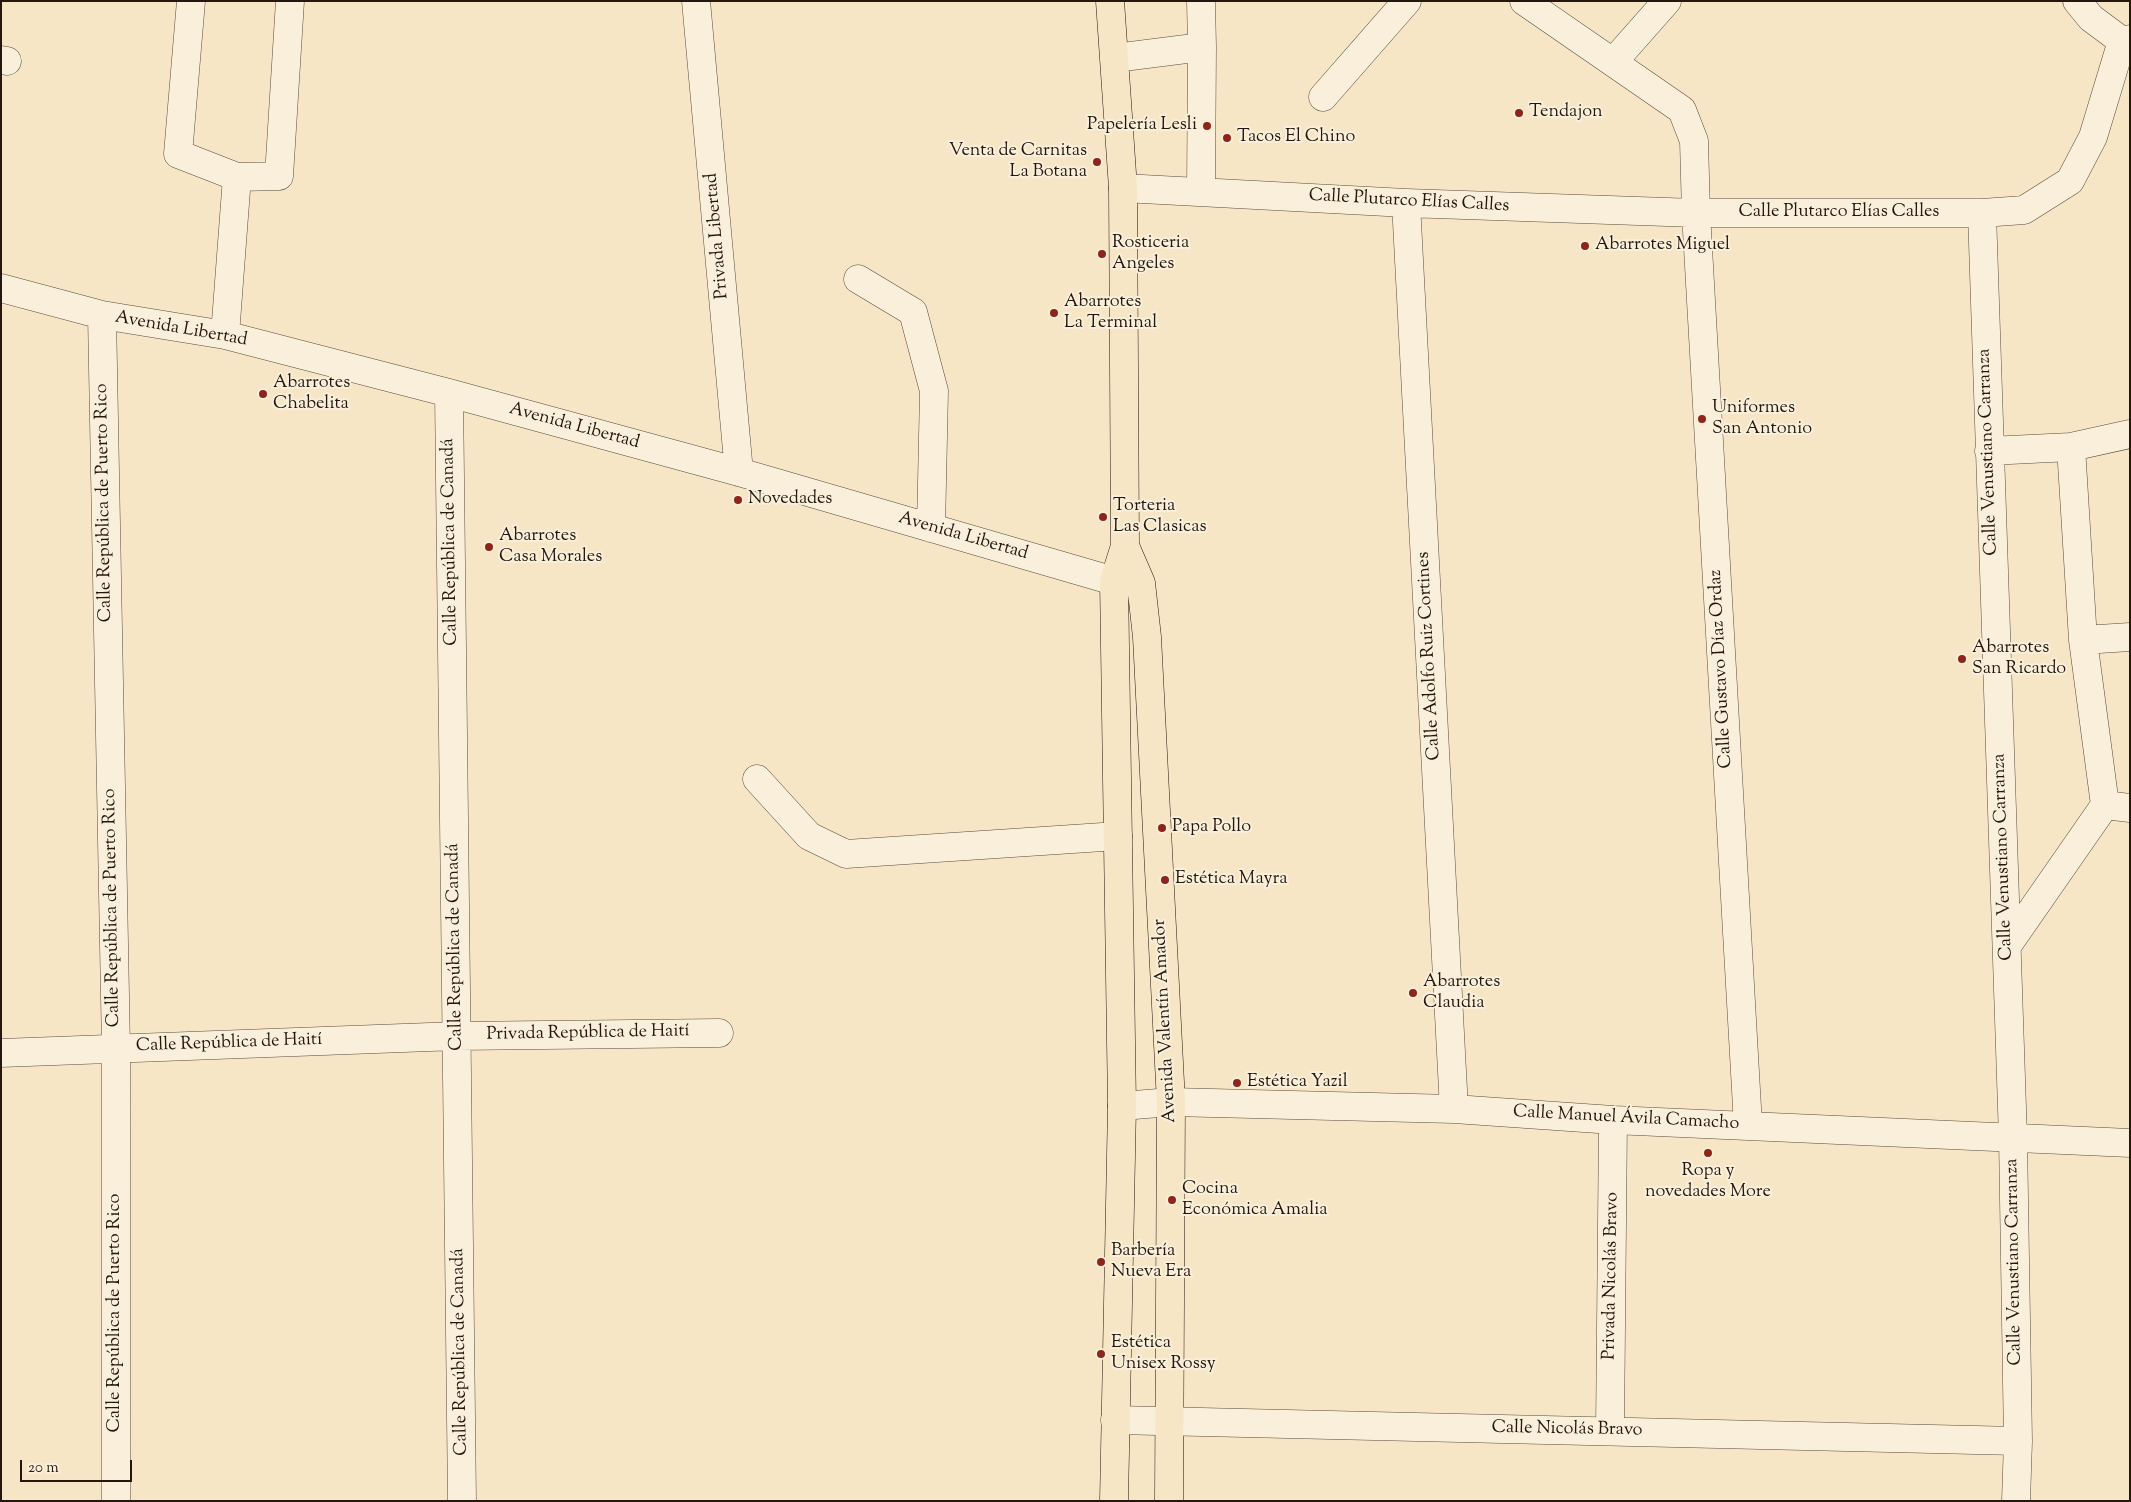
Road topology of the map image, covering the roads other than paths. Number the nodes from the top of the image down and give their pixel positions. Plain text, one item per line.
1 (191, 1) edge
2 (290, 1) edge
3 (696, 1) edge
4 (1110, 1) edge
5 (1201, 1) edge
6 (1407, 1) edge
7 (1524, 1) edge
8 (1667, 1) edge
9 (2077, 1) edge
10 (2126, 40) edge
11 (1202, 47) junction
12 (1115, 58) junction
13 (1614, 62) junction
14 (1323, 97) dead end
15 (237, 177) junction
16 (1122, 188) junction
17 (1201, 192) junction
18 (1406, 203) junction
19 (1696, 213) junction
20 (1982, 213) junction
21 (858, 279) dead end
22 (1, 288) edge
23 (102, 316) junction
24 (225, 335) junction
25 (449, 393) junction
26 (2130, 434) edge
27 (2071, 447) junction
28 (1989, 451) junction
29 (739, 472) junction
30 (931, 528) junction
31 (1125, 546) junction
32 (1114, 581) junction
33 (1141, 583) junction
34 (2130, 637) edge
35 (2083, 640) junction
36 (757, 779) dead end
37 (2118, 807) edge
38 (1118, 836) junction
39 (2007, 946) junction
40 (718, 1033) dead end
41 (457, 1036) junction
42 (116, 1049) junction
43 (1, 1053) edge
44 (1171, 1102) junction
45 (1122, 1106) junction
46 (1454, 1109) junction
47 (1613, 1120) junction
48 (1748, 1125) junction
49 (2013, 1138) junction
50 (2130, 1142) edge
51 (1115, 1420) junction
52 (1170, 1423) junction
53 (1610, 1431) junction
54 (2018, 1441) junction
55 (116, 1501) edge
56 (462, 1501) edge
57 (1114, 1501) edge
58 (1169, 1501) edge
59 (2016, 1501) edge

1 - 15 street
2 - 15 street
3 - 29 street, Privada Libertad
4 - 12 main road, Avenida Valentín Amador
5 - 11 street
6 - 14 street
7 - 13 street
8 - 13 street
9 - 10 street
10 - 20 street, Calle Plutarco Elías Calles
11 - 12 street
11 - 17 street
12 - 16 main road, Avenida Valentín Amador
13 - 19 street
15 - 24 street
16 - 17 street, Calle Plutarco Elías Calles
16 - 31 main road, Avenida Valentín Amador
17 - 18 street, Calle Plutarco Elías Calles
18 - 19 street, Calle Plutarco Elías Calles
18 - 46 street, Calle Adolfo Ruiz Cortines
19 - 20 street, Calle Plutarco Elías Calles
19 - 48 street, Calle Gustavo Díaz Ordaz
20 - 28 street, Calle Venustiano Carranza
21 - 30 street
22 - 23 street, Avenida Libertad
23 - 24 street, Avenida Libertad
23 - 42 street, Calle República de Puerto Rico
24 - 25 street, Avenida Libertad
25 - 29 street, Avenida Libertad
25 - 41 street, Calle República de Canadá
26 - 27 street
27 - 28 street
27 - 35 street
28 - 39 street, Calle Venustiano Carranza
29 - 30 street, Avenida Libertad
30 - 32 street, Avenida Libertad
31 - 32 main road, Avenida Valentín Amador
31 - 33 main road, Avenida Valentín Amador
32 - 33 street, Avenida Libertad
32 - 38 main road, Avenida Valentín Amador
33 - 44 main road, Avenida Valentín Amador
34 - 35 street
35 - 37 street
36 - 38 street
37 - 39 street
38 - 45 main road, Avenida Valentín Amador
39 - 49 street, Calle Venustiano Carranza
40 - 41 street, Privada República de Haití
41 - 42 street, Calle República de Haití
41 - 56 street, Calle República de Canadá
42 - 43 street, Calle República de Haití
42 - 55 street, Calle República de Puerto Rico
44 - 45 street, Calle Manuel Ávila Camacho
44 - 46 street, Calle Manuel Ávila Camacho
44 - 52 main road, Avenida Valentín Amador
45 - 51 main road, Avenida Valentín Amador
46 - 47 street, Calle Manuel Ávila Camacho
47 - 48 street, Calle Manuel Ávila Camacho
47 - 53 street, Privada Nicolás Bravo
48 - 49 street, Calle Manuel Ávila Camacho
49 - 50 street, Calle Manuel Ávila Camacho
49 - 54 street, Calle Venustiano Carranza
51 - 52 street, Calle Nicolás Bravo
51 - 57 main road, Avenida Valentín Amador
52 - 53 street, Calle Nicolás Bravo
52 - 58 main road, Avenida Valentín Amador
53 - 54 street, Calle Nicolás Bravo
54 - 59 street, Calle Venustiano Carranza

